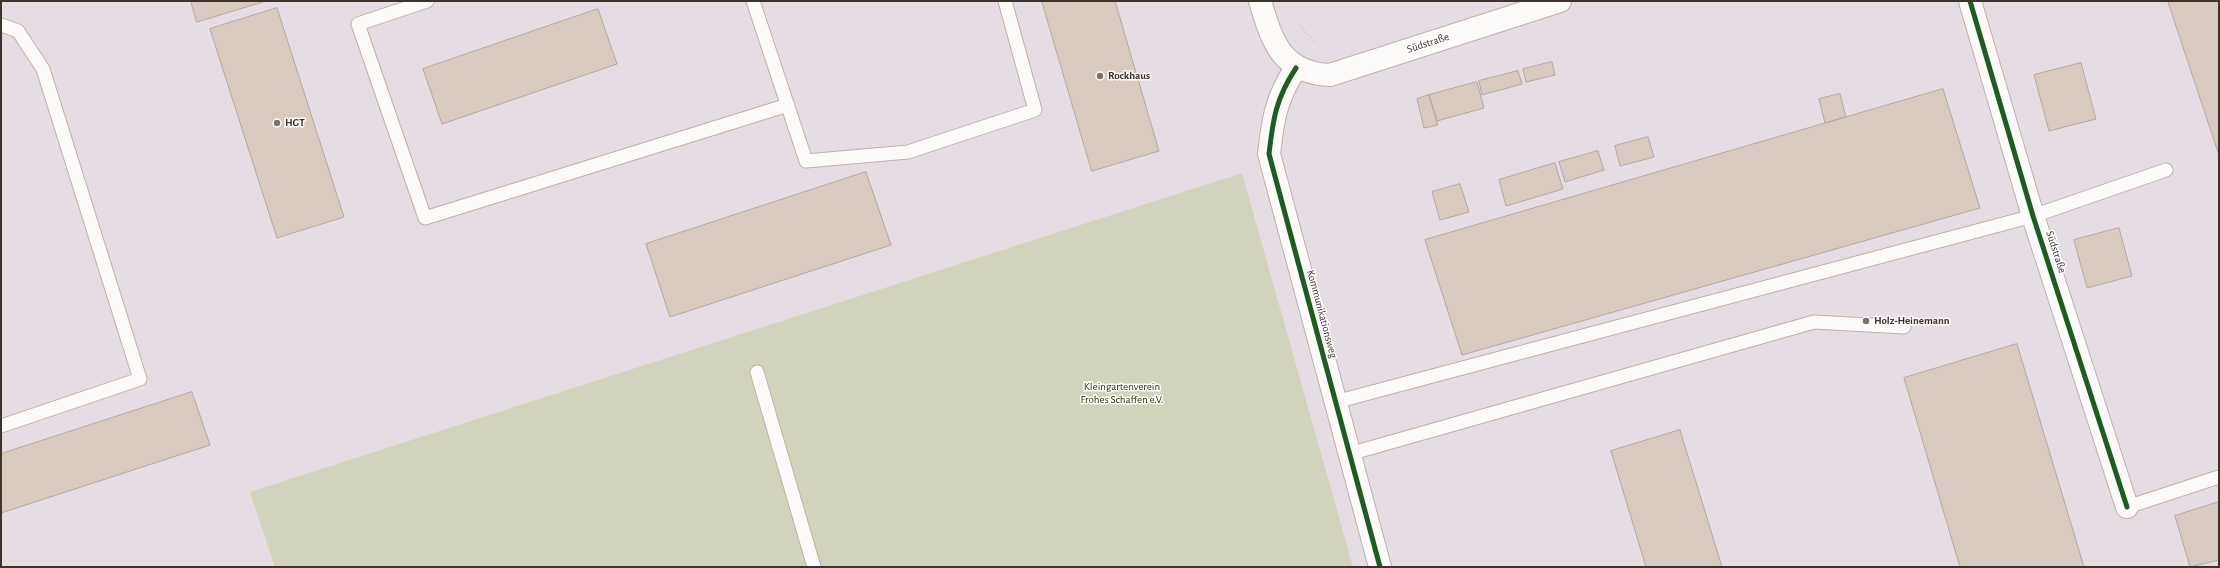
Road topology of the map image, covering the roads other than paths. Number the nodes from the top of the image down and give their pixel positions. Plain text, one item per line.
1 (427, 1) edge
2 (753, 1) edge
3 (1005, 1) edge
4 (1260, 1) edge
5 (1560, 1) edge
6 (1970, 1) edge
7 (1, 25) edge
8 (1296, 68) junction
9 (788, 105) junction
10 (2166, 170) dead end
11 (2034, 216) junction
12 (1904, 327) dead end
13 (757, 372) dead end
14 (1335, 402) junction
15 (1, 426) edge
16 (1349, 454) junction
17 (2219, 477) edge
18 (2127, 507) joint
19 (814, 567) edge
20 (1380, 567) edge

1 - 9 lane
2 - 9 lane
3 - 9 lane
4 - 8 street
5 - 8 street, Südstraße
6 - 11 street, Südstraße
7 - 15 lane
8 - 14 street, Kommunikationsweg
10 - 11 lane
11 - 14 lane
11 - 18 street, Südstraße
12 - 16 lane
13 - 19 lane
14 - 16 street, Kommunikationsweg
16 - 20 street, Kommunikationsweg
17 - 18 lane

